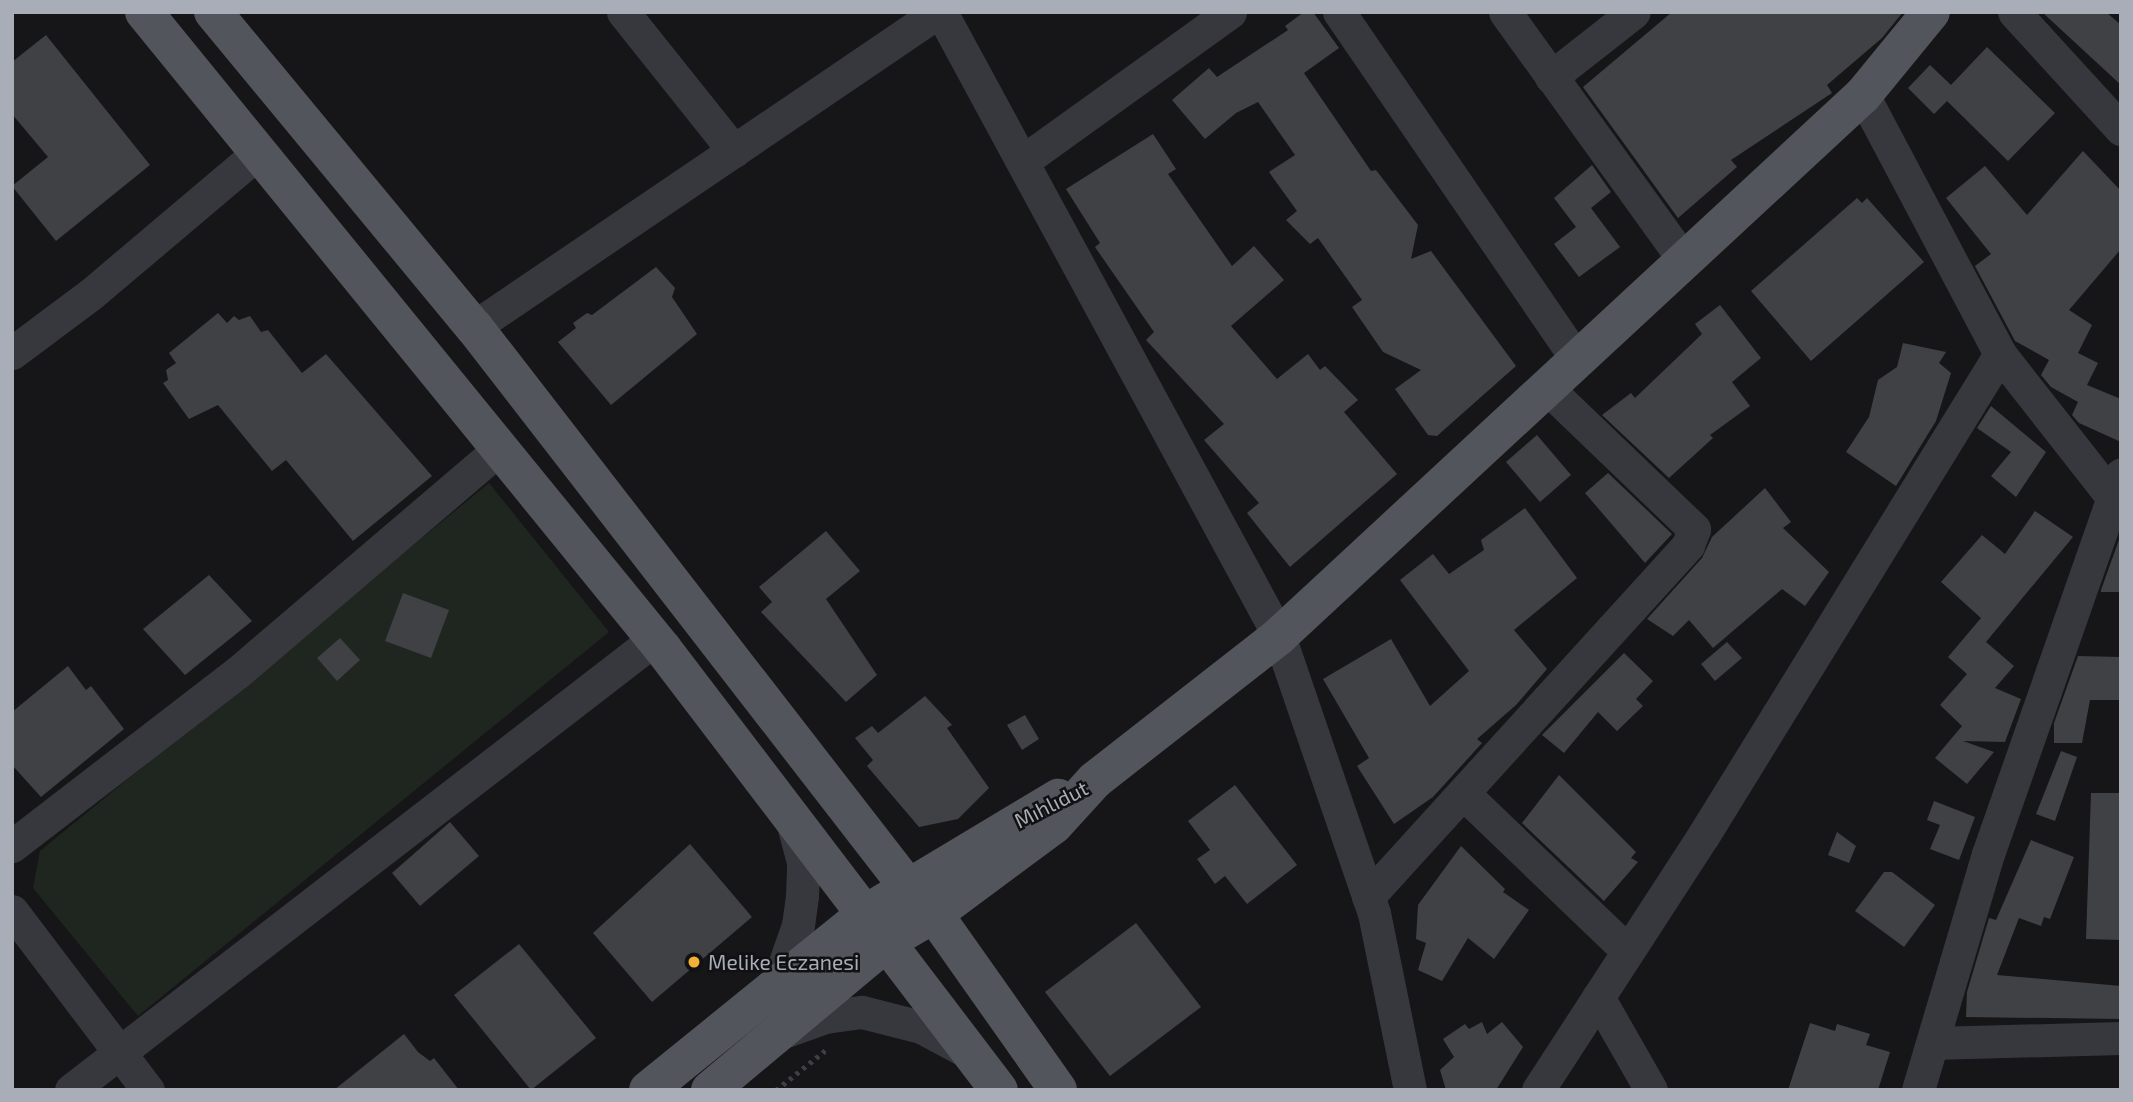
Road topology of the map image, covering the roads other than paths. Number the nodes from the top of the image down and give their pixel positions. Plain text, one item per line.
1 (144, 12) edge
2 (213, 12) edge
3 (623, 12) edge
4 (939, 12) edge
5 (1230, 12) edge
6 (1339, 12) edge
7 (1505, 12) edge
8 (1634, 12) edge
9 (2014, 12) edge
10 (1930, 13) edge
11 (1551, 77) junction
12 (1863, 95) junction
13 (2121, 129) edge
14 (734, 151) junction
15 (258, 153) junction
16 (1023, 161) junction
17 (1684, 260) junction
18 (474, 327) junction
19 (12, 353) edge
20 (2000, 354) junction
21 (1577, 360) junction
22 (1548, 389) junction
23 (500, 448) junction
24 (2117, 486) edge
25 (1279, 636) junction
26 (655, 639) junction
27 (1463, 793) junction
28 (789, 812) junction
29 (12, 846) edge
30 (1368, 897) junction
31 (922, 902) junction
32 (12, 911) edge
33 (878, 927) junction
34 (1628, 951) junction
35 (777, 985) junction
36 (1598, 997) junction
37 (774, 1036) junction
38 (2121, 1038) edge
39 (1933, 1042) junction
40 (118, 1055) junction
41 (975, 1056) junction
42 (71, 1090) edge
43 (148, 1090) edge
44 (648, 1090) edge
45 (710, 1090) edge
46 (999, 1090) edge
47 (1058, 1090) edge
48 (1410, 1090) edge
49 (1538, 1090) edge
50 (1651, 1090) edge
51 (1918, 1090) edge

1 - 15 main road
2 - 18 main road
3 - 14 street
4 - 14 street
4 - 16 street
5 - 16 street
6 - 21 street
7 - 11 street
8 - 11 street
9 - 13 street
10 - 12 main road, Mıhlıdut
11 - 17 street
12 - 17 main road, Mıhlıdut
12 - 20 street
14 - 18 street
15 - 19 street
15 - 23 main road
16 - 25 street
17 - 21 main road, Mıhlıdut
18 - 31 main road
20 - 24 street
20 - 34 street
21 - 22 main road, Mıhlıdut
22 - 25 main road, Mıhlıdut
22 - 27 street
23 - 26 main road
23 - 29 street
24 - 39 street
25 - 30 street
25 - 31 main road, Mıhlıdut
26 - 28 main road
26 - 40 street
27 - 30 street
27 - 34 street
28 - 33 main road
28 - 35 street
30 - 48 street
31 - 33 main road, Mıhlıdut
31 - 47 main road
32 - 40 street
33 - 35 main road, Mıhlıdut
33 - 37 main road, Mıhlıdut
33 - 41 main road
34 - 36 street
35 - 44 main road, Mıhlıdut
36 - 49 street
36 - 50 street
37 - 41 street
37 - 45 main road, Mıhlıdut
38 - 39 street
39 - 51 street
40 - 42 street
40 - 43 street
41 - 46 main road

